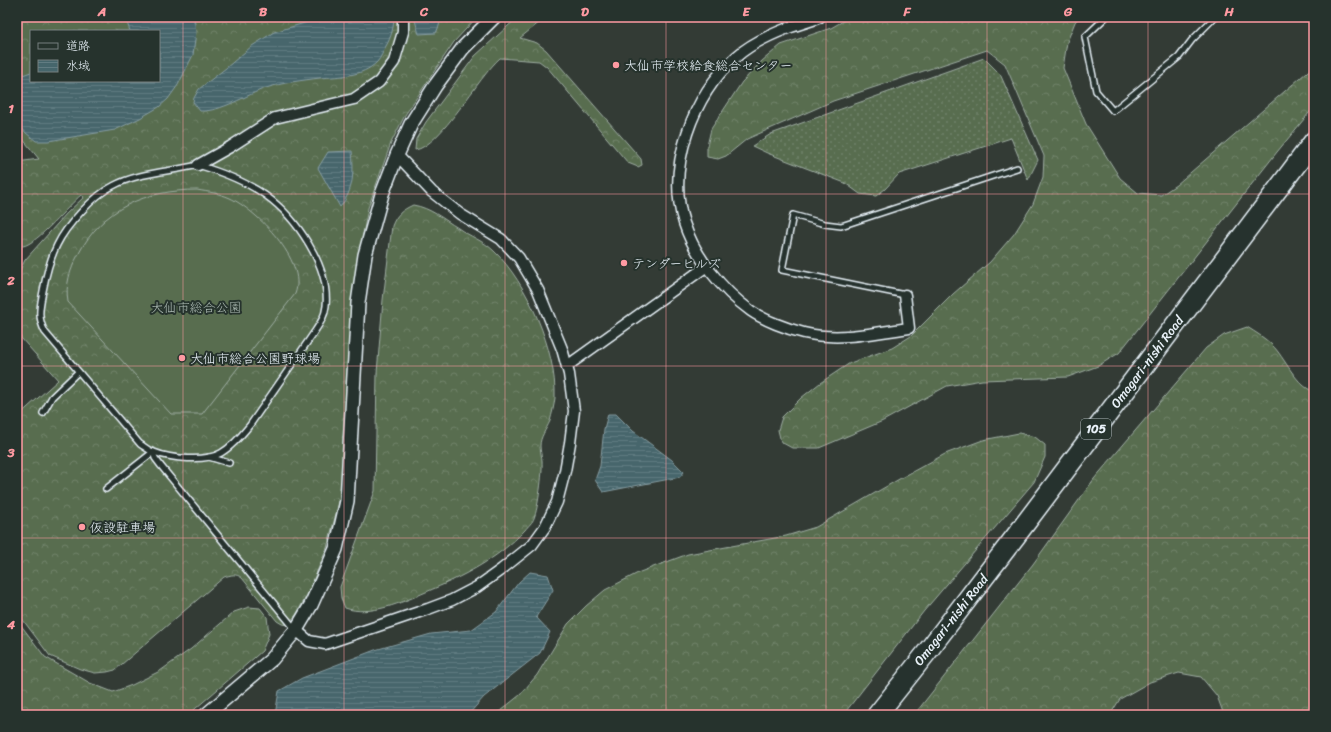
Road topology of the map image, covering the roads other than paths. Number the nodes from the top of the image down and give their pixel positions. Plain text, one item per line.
1 (403, 17) edge
2 (494, 17) edge
3 (820, 17) edge
4 (1106, 17) edge
5 (1215, 17) edge
6 (1314, 141) edge
7 (397, 155) junction
8 (198, 165) junction
9 (1017, 168) dead end
10 (707, 266) junction
11 (905, 295) joint
12 (567, 366) junction
13 (78, 372) junction
14 (44, 413) dead end
15 (153, 452) junction
16 (208, 457) junction
17 (229, 463) dead end
18 (106, 489) dead end
19 (296, 630) junction
20 (206, 715) edge
21 (877, 715) edge

1 - 8 street
2 - 7 street
3 - 10 street
4 - 5 lane
6 - 21 highway, Omagari-nishi Road / 105
7 - 12 street
7 - 19 street
8 - 13 lane
8 - 16 lane
9 - 11 lane
10 - 11 street
10 - 12 street
12 - 19 street
13 - 14 lane
13 - 15 lane
15 - 16 lane
15 - 18 lane
15 - 19 lane
16 - 17 lane
19 - 20 street

